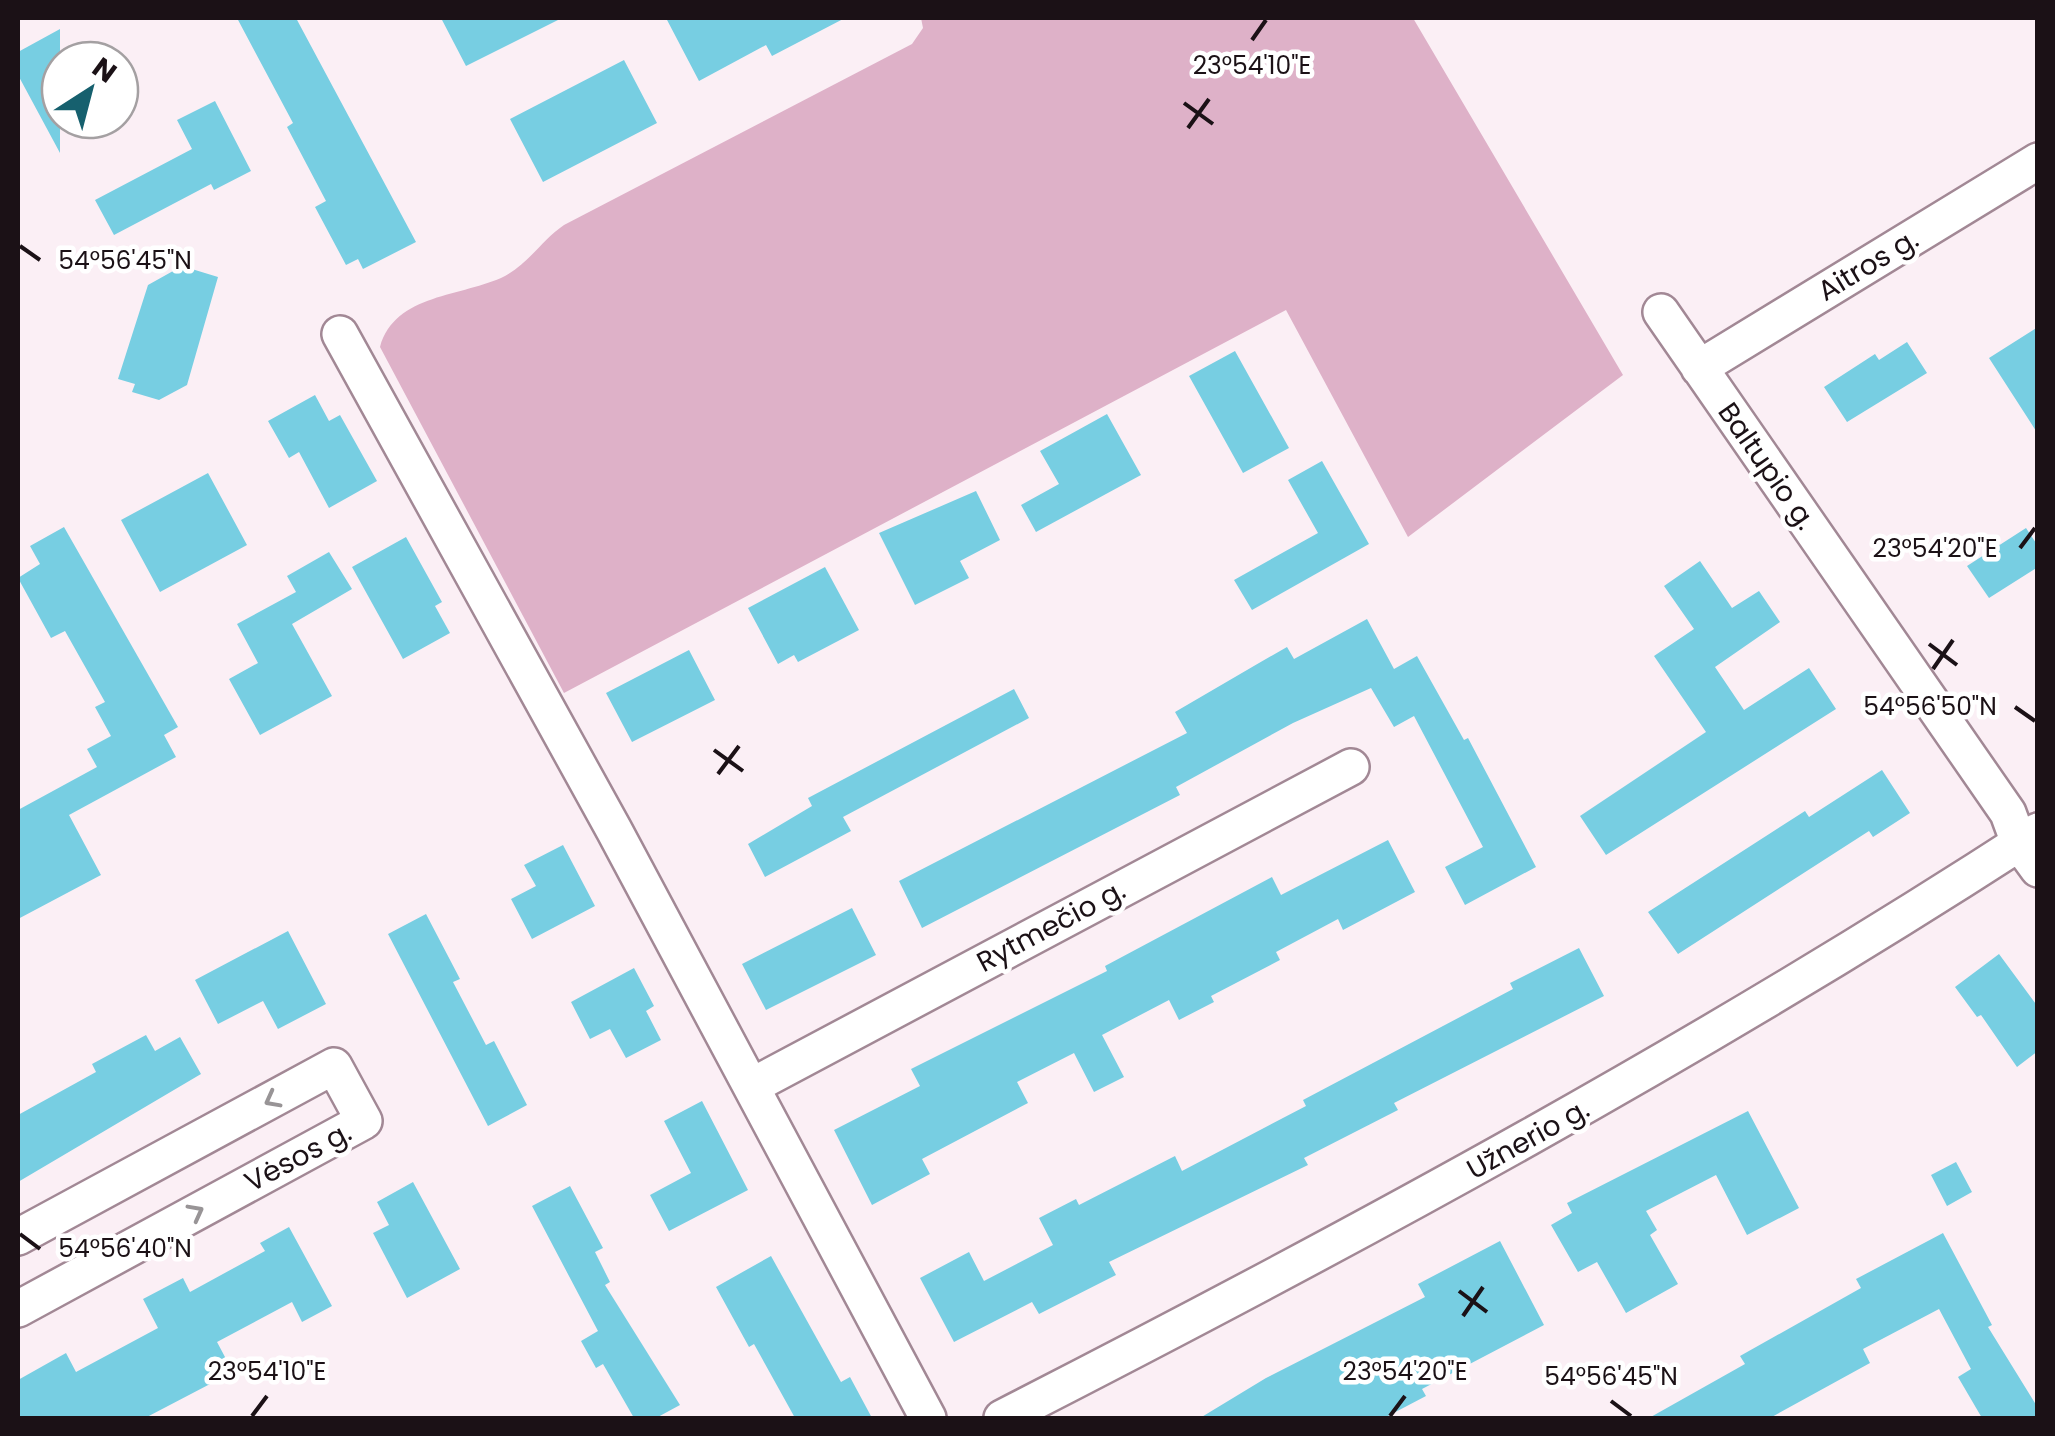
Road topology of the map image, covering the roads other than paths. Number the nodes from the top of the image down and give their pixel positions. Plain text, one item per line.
1 (2038, 161) edge
2 (1662, 312) dead end
3 (340, 334) dead end
4 (1699, 368) junction
5 (1351, 767) dead end
6 (2031, 848) edge
7 (752, 1086) junction
8 (18, 1237) edge
9 (18, 1309) edge
10 (928, 1418) edge
11 (1002, 1418) edge

1 - 4 street, Aitros g.
2 - 4 street, Baltupio g.
3 - 7 street
4 - 6 street, Baltupio g.
5 - 7 street, Rytmečio g.
6 - 11 street, Užnerio g.
7 - 10 street
9 -> 8 street, Vėsos g.

